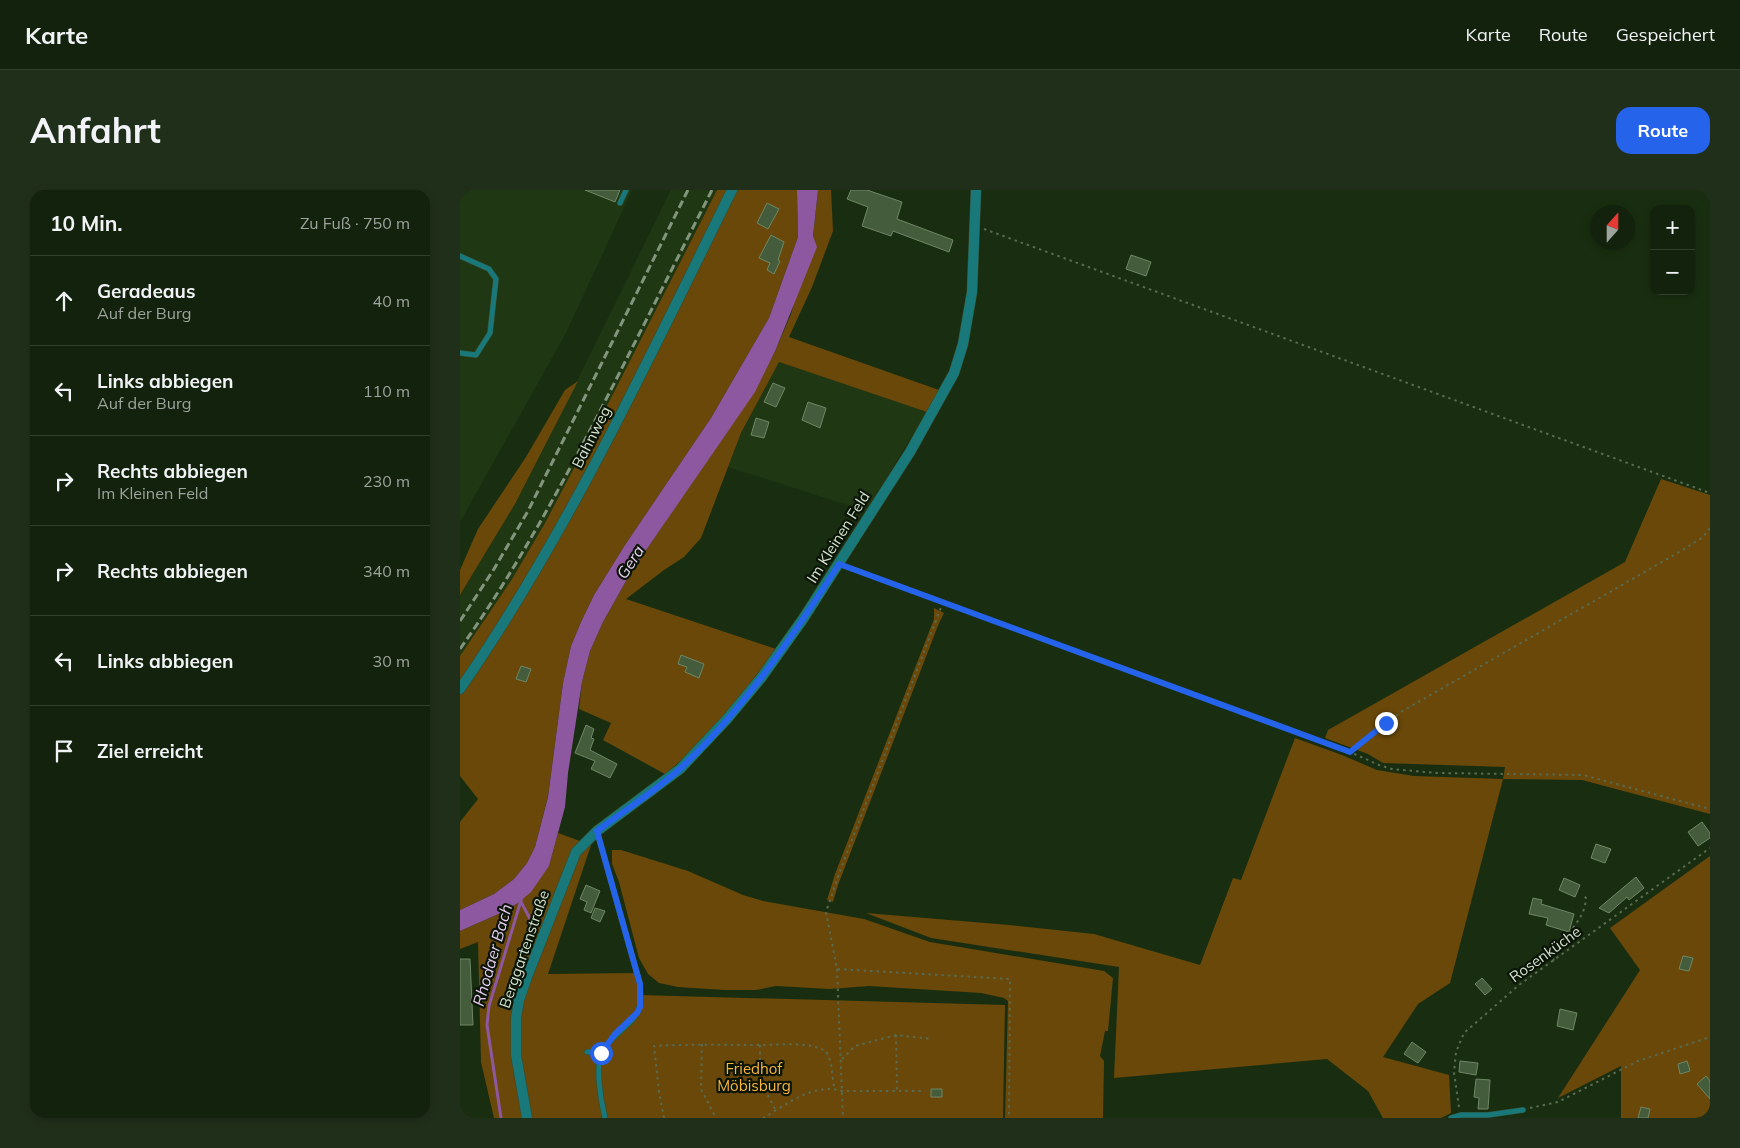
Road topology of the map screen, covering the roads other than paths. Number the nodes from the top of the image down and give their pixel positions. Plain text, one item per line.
1 (626, 190) edge
2 (732, 190) edge
3 (976, 190) edge
4 (620, 202) dead end
5 (460, 256) edge
6 (460, 353) edge
7 (460, 689) edge
8 (597, 831) junction
9 (602, 1051) junction
10 (587, 1052) dead end
11 (1523, 1110) road end
12 (527, 1118) edge
13 (605, 1118) edge
14 (1451, 1118) edge

1 - 4 lane
2 - 7 street, Bahnweg
3 - 8 street, Im Kleinen Feld
5 - 6 lane
8 - 9 lane
8 - 12 street, Berggartenstraße
9 - 10 lane
9 - 13 lane
11 - 14 lane

